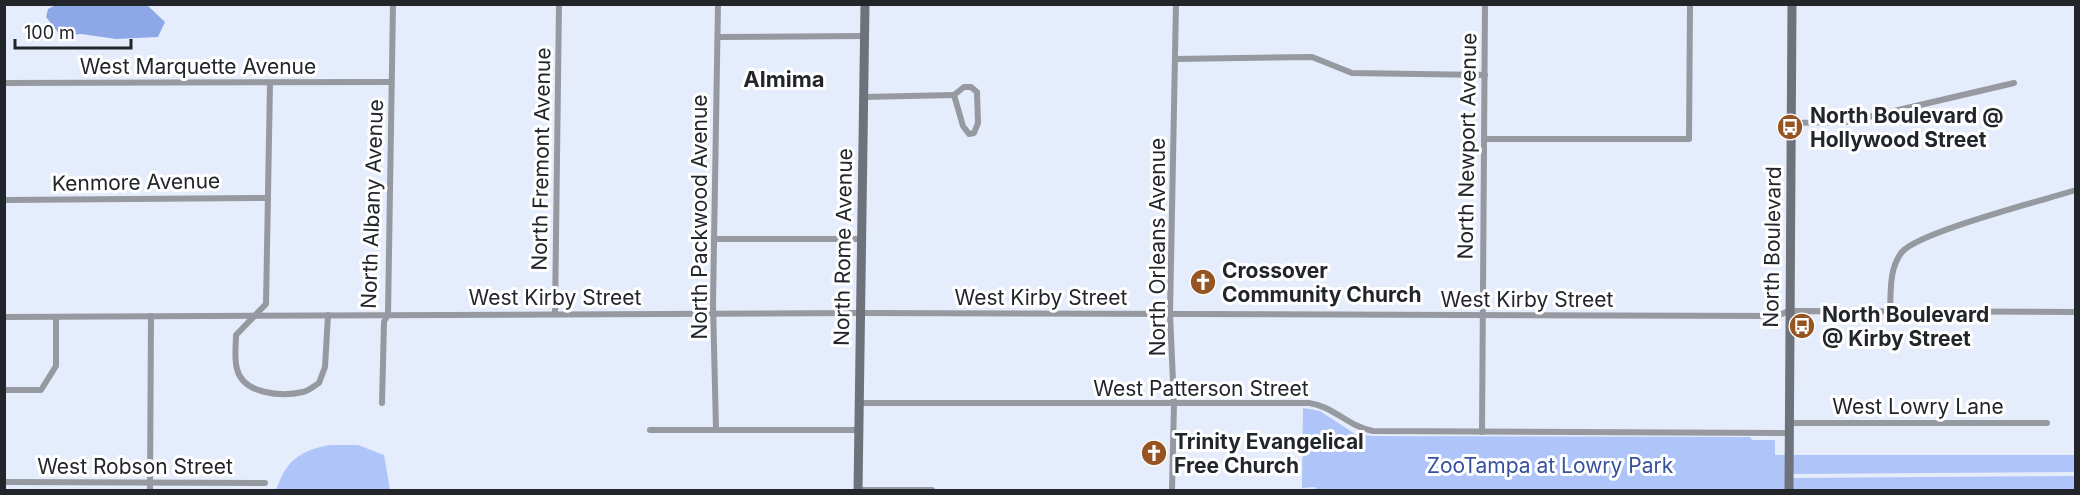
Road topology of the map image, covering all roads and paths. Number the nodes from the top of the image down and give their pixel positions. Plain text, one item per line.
1 (393, 4) edge
2 (559, 4) edge
3 (718, 4) edge
4 (865, 4) edge
5 (1176, 4) edge
6 (1485, 4) edge
7 (1690, 4) edge
8 (1792, 4) edge
9 (865, 36) junction
10 (718, 37) junction
11 (1175, 59) junction
12 (1485, 75) junction
13 (270, 82) junction
14 (392, 82) junction
15 (2014, 82) dead end
16 (4, 83) edge
17 (954, 95) junction
18 (864, 97) junction
19 (1791, 123) junction
20 (1484, 139) junction
21 (2076, 190) edge
22 (268, 198) junction
23 (4, 200) edge
24 (714, 239) junction
25 (861, 239) junction
26 (1890, 310) junction
27 (1789, 311) junction
28 (2076, 312) edge
29 (714, 313) junction
30 (860, 313) junction
31 (388, 314) junction
32 (555, 314) junction
33 (1170, 314) junction
34 (328, 315) junction
35 (56, 316) junction
36 (151, 316) junction
37 (1482, 316) junction
38 (4, 317) edge
39 (253, 317) junction
40 (4, 390) edge
41 (382, 403) dead end
42 (858, 404) junction
43 (1174, 404) junction
44 (1789, 423) junction
45 (2047, 423) dead end
46 (650, 430) dead end
47 (716, 430) junction
48 (858, 430) junction
49 (1482, 432) junction
50 (1789, 433) junction
51 (4, 482) edge
52 (150, 483) junction
53 (265, 483) dead end
54 (150, 490) edge
55 (858, 490) edge
56 (932, 490) edge
57 (1173, 490) edge
58 (1789, 490) edge

1 - 14 street, North Albany Avenue
2 - 32 street, North Fremont Avenue
3 - 10 street, North Packwood Avenue
4 - 9 street, North Rome Avenue
5 - 11 street, North Orleans Avenue
6 - 12 street, North Newport Avenue
7 - 20 street
8 - 19 street, North Boulevard
9 - 10 street
9 - 18 street, North Rome Avenue
10 - 24 street, North Packwood Avenue
11 - 12 street
11 - 33 street, North Orleans Avenue
12 - 20 street, North Newport Avenue
13 - 14 street, West Marquette Avenue
13 - 16 street, West Marquette Avenue
13 - 22 street
14 - 31 street, North Albany Avenue
15 - 19 street
17 - 17 street
17 - 18 street
18 - 25 street, North Rome Avenue
19 - 27 street, North Boulevard
20 - 37 street, North Newport Avenue
21 - 26 street
22 - 23 street, Kenmore Avenue
22 - 39 street
24 - 25 street
24 - 29 street, North Packwood Avenue
25 - 30 street, North Rome Avenue
26 - 27 street, West Kirby Street
26 - 28 street, West Kirby Street
27 - 37 street, West Kirby Street
27 - 44 street, North Boulevard
29 - 30 street, West Kirby Street
29 - 32 street, West Kirby Street
29 - 47 street, North Packwood Avenue
30 - 33 street, West Kirby Street
30 - 42 street, North Rome Avenue
31 - 32 street, West Kirby Street
31 - 34 street, West Kirby Street
31 - 41 street, North Albany Avenue
33 - 37 street, West Kirby Street
33 - 43 street, North Orleans Avenue
34 - 39 street, West Kirby Street
34 - 39 street
35 - 36 street, West Kirby Street
35 - 38 street, West Kirby Street
35 - 40 street
36 - 39 street, West Kirby Street
36 - 52 street
37 - 49 street, North Newport Avenue
42 - 43 street, West Patterson Street
42 - 48 street, North Rome Avenue
43 - 49 street, West Patterson Street
43 - 57 street, North Orleans Avenue
44 - 45 street, West Lowry Lane
44 - 50 street, North Boulevard
46 - 47 street
47 - 48 street
48 - 55 street, North Rome Avenue
49 - 50 street, West Patterson Street
50 - 58 street, North Boulevard
51 - 52 street, West Robson Street
52 - 53 street, West Robson Street
52 - 54 street
55 - 56 street

